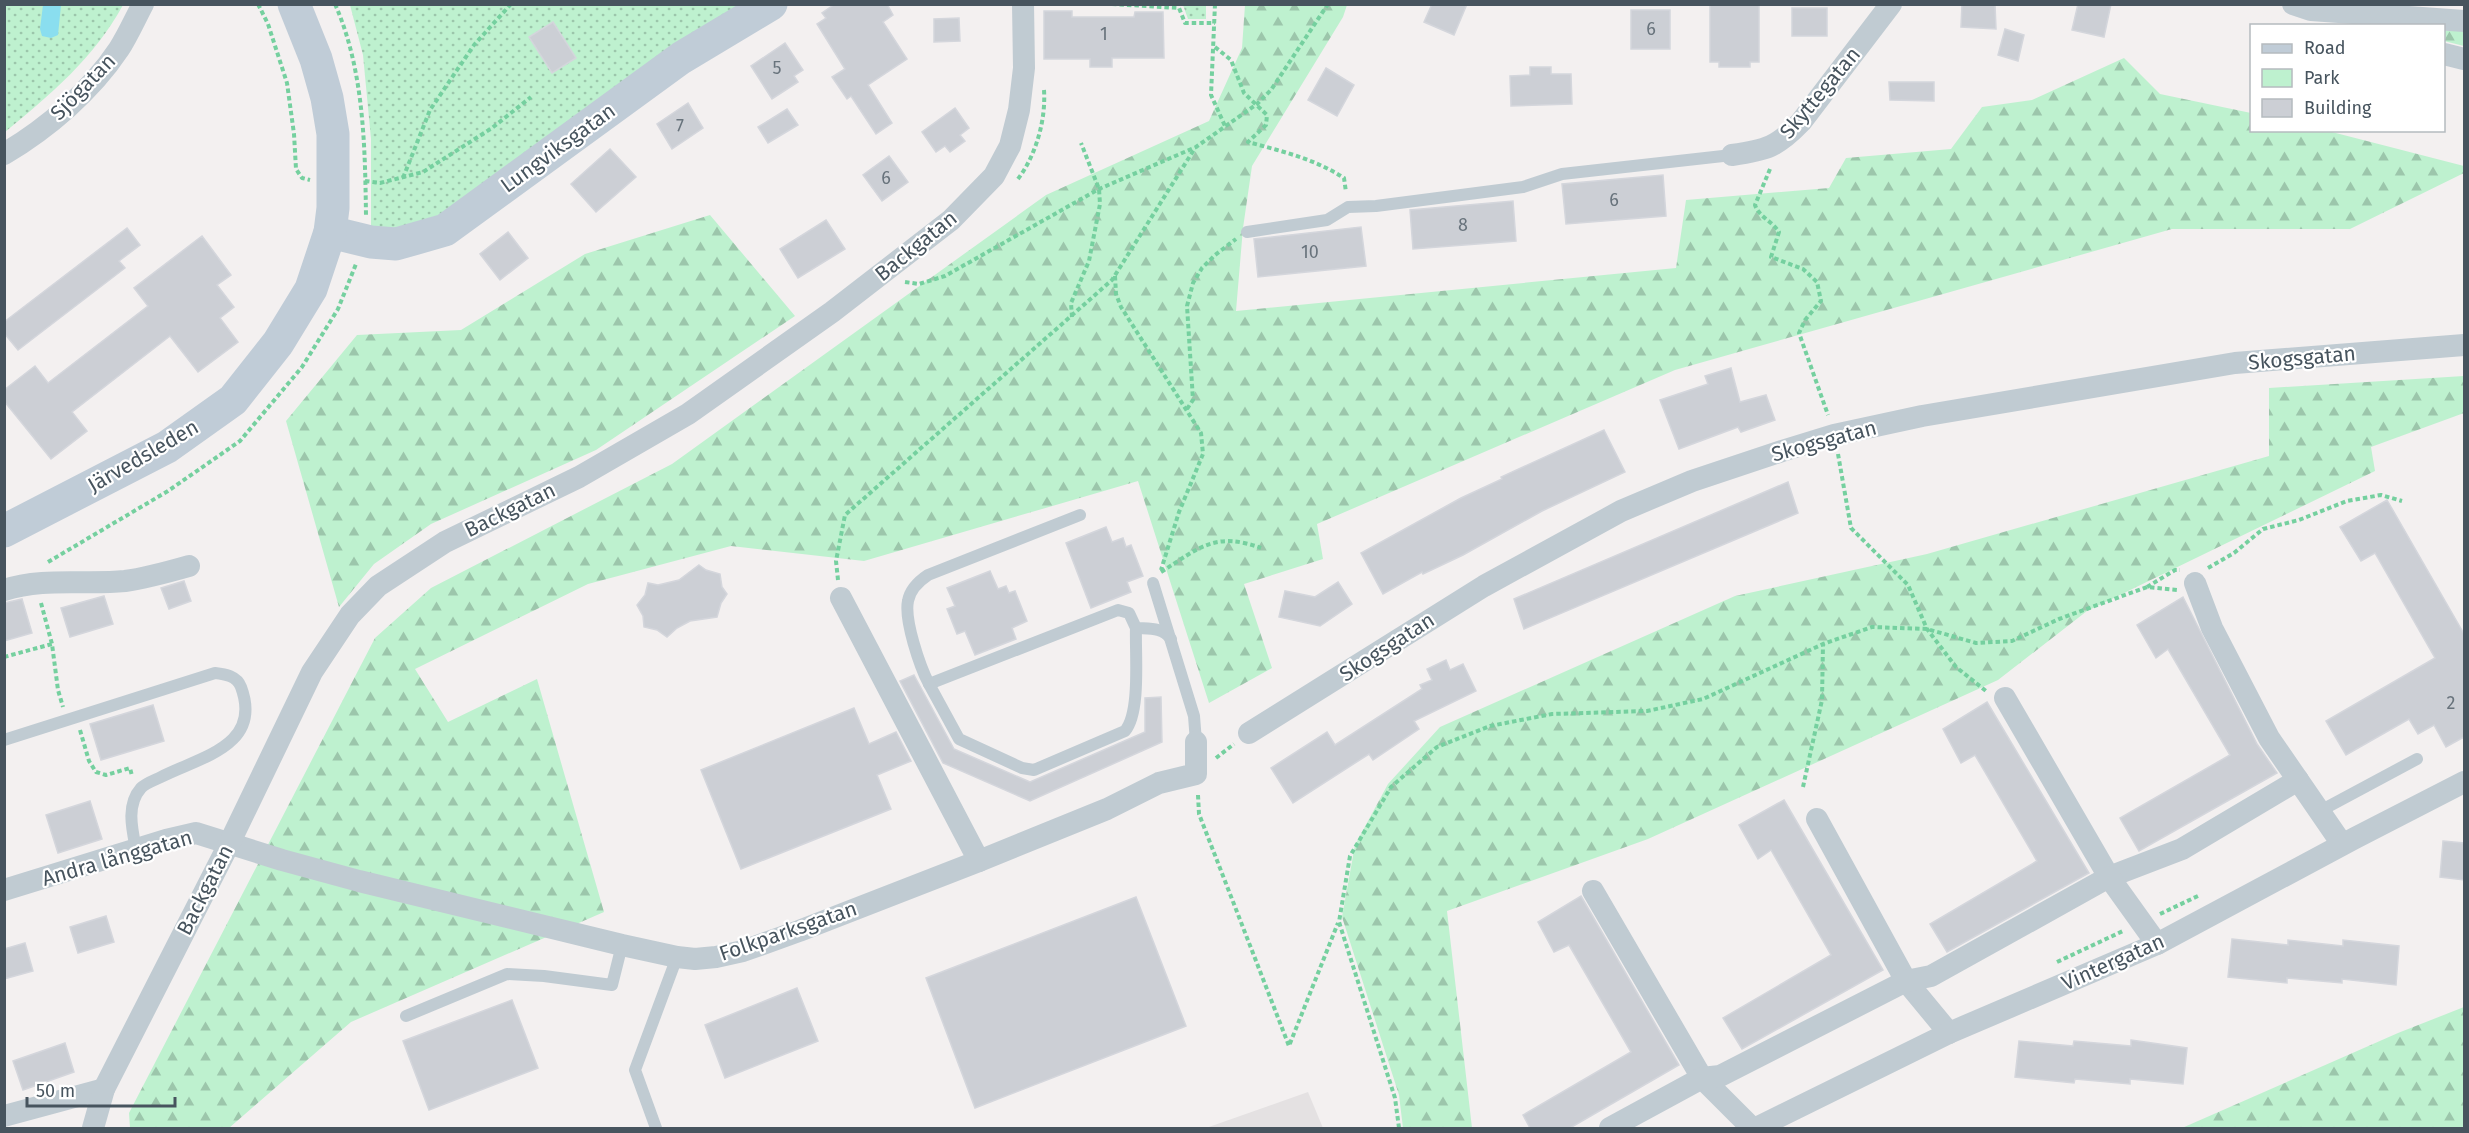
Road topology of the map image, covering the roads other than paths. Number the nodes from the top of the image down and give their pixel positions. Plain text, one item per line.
1 (143, 4) edge
2 (294, 4) edge
3 (771, 4) edge
4 (1023, 4) edge
5 (1891, 4) edge
6 (2302, 7) edge
7 (2464, 21) edge
8 (2350, 24) edge
9 (2445, 54) edge
10 (2464, 59) edge
11 (4, 154) edge
12 (1732, 155) joint
13 (330, 232) junction
14 (1247, 232) road end
15 (2464, 345) edge
16 (1080, 515) dead end
17 (4, 531) edge
18 (189, 566) dead end
19 (1157, 578) road end
20 (2196, 578) road end
21 (13, 587) edge
22 (841, 598) road end
23 (1136, 628) junction
24 (1171, 639) junction
25 (929, 684) junction
26 (2004, 698) road end
27 (1249, 733) road end
28 (4, 740) edge
29 (1196, 742) joint
30 (2417, 759) dead end
31 (2298, 780) junction
32 (2464, 782) edge
33 (2320, 811) junction
34 (1817, 819) dead end
35 (229, 844) junction
36 (2342, 844) junction
37 (135, 849) junction
38 (979, 861) junction
39 (2109, 877) junction
40 (4, 891) edge
41 (1593, 891) dead end
42 (2157, 944) junction
43 (622, 945) junction
44 (677, 957) junction
45 (1906, 981) junction
46 (406, 1016) dead end
47 (1949, 1034) junction
48 (1702, 1078) junction
49 (105, 1089) junction
50 (4, 1116) edge
51 (93, 1128) edge
52 (656, 1128) edge
53 (1610, 1128) edge
54 (1754, 1128) edge

1 - 11 street, Sjögatan
2 - 13 main road, Järvedsleden
3 - 13 main road, Lungviksgatan
4 - 35 street, Backgatan
5 - 12 street, Skyttegatan
6 - 7 street
6 - 8 street
9 - 10 street
12 - 14 lane
13 - 17 main road, Järvedsleden
15 - 27 street, Skogsgatan
16 - 25 lane
18 - 21 street
19 - 24 lane
20 - 31 street
22 - 38 street
23 - 24 lane
23 - 25 lane
23 - 25 lane
24 - 29 lane
26 - 39 street
28 - 37 lane
29 - 38 street, Folkparksgatan
30 - 33 lane
31 - 33 street
31 - 39 street
32 - 36 street, Vintergatan
33 - 36 street
34 - 45 street
35 - 37 street, Andra långgatan
35 - 43 street, Folkparksgatan
35 - 49 street, Backgatan
36 - 42 street, Vintergatan
37 - 40 street, Andra långgatan
38 - 44 street, Folkparksgatan
39 - 42 street
39 - 45 street
41 - 48 street
42 - 47 street, Vintergatan
43 - 44 street, Folkparksgatan
43 - 46 lane
44 - 52 lane
45 - 47 street
45 - 48 street
47 - 54 street, Vintergatan
48 - 53 street
48 - 54 street
49 - 50 street
49 - 51 street, Backgatan

